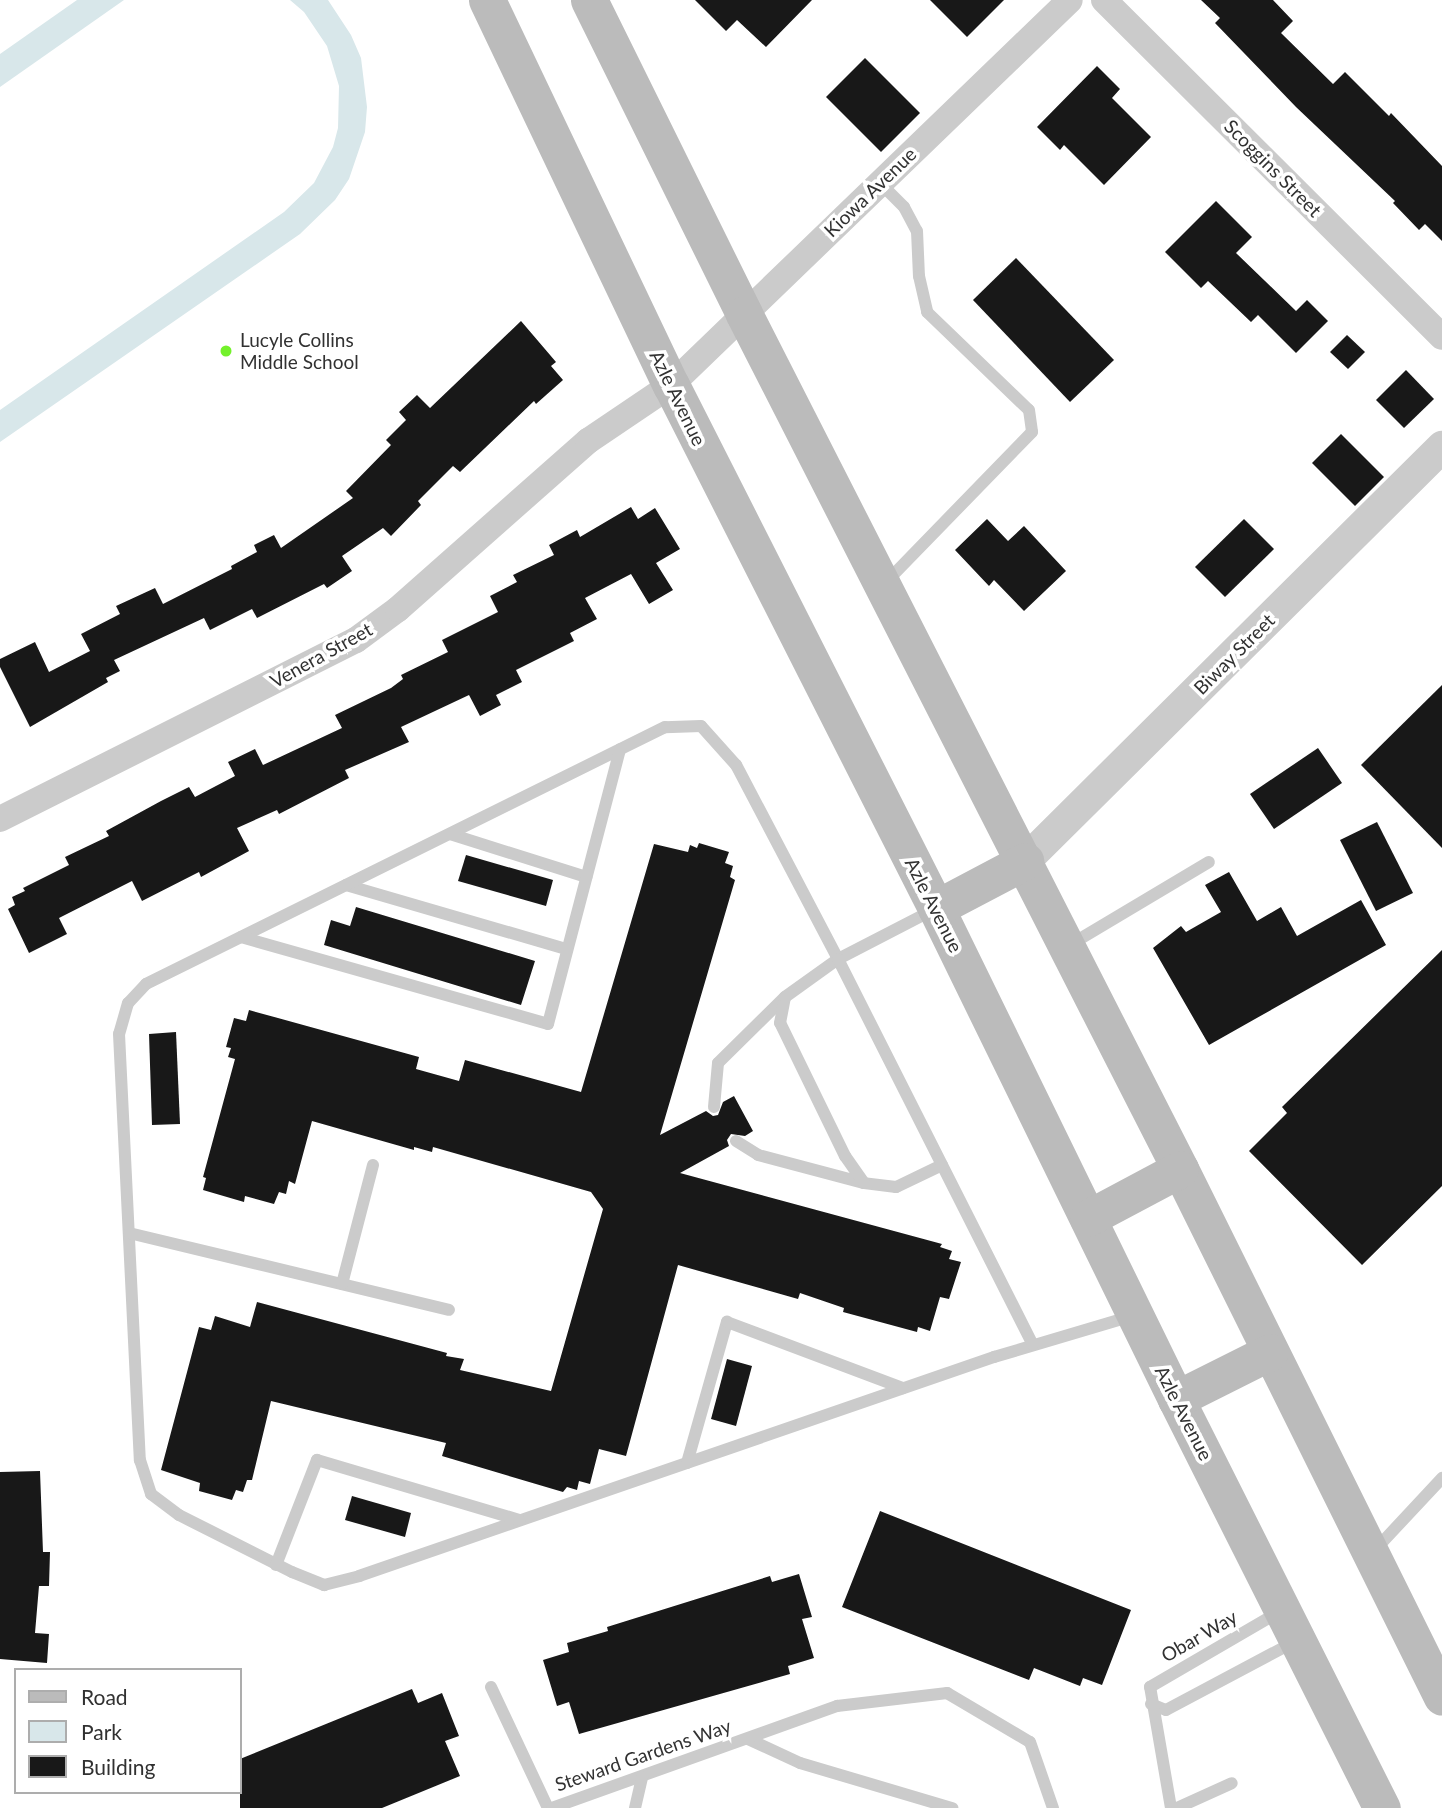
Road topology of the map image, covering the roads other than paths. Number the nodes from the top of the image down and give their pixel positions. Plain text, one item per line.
1 (487, 0) edge
2 (589, 0) edge
3 (1070, 0) edge
4 (1104, 0) edge
5 (880, 183) junction
6 (744, 314) junction
7 (1442, 337) edge
8 (671, 385) junction
9 (1442, 447) edge
10 (883, 584) junction
11 (620, 749) junction
12 (0, 819) edge
13 (450, 834) junction
14 (1025, 861) junction
15 (1209, 862) dead end
16 (586, 877) junction
17 (346, 885) junction
18 (936, 908) junction
19 (241, 937) junction
20 (1068, 946) junction
21 (567, 949) junction
22 (838, 958) junction
23 (785, 997) junction
24 (714, 1107) dead end
25 (736, 1141) dead end
26 (373, 1165) dead end
27 (942, 1165) junction
28 (1180, 1169) junction
29 (864, 1183) junction
30 (1088, 1217) junction
31 (129, 1233) junction
32 (342, 1284) junction
33 (449, 1310) dead end
34 (1135, 1315) junction
35 (1033, 1345) junction
36 (1270, 1352) junction
37 (903, 1388) junction
38 (1176, 1399) junction
39 (687, 1463) junction
40 (1442, 1478) edge
41 (519, 1521) junction
42 (1370, 1556) junction
43 (276, 1565) junction
44 (1290, 1625) junction
45 (491, 1687) dead end
46 (1442, 1697) edge
47 (1151, 1704) junction
48 (748, 1739) junction
49 (642, 1777) junction
50 (1232, 1783) dead end
51 (550, 1808) edge
52 (635, 1808) edge
53 (952, 1808) edge
54 (1053, 1808) edge
55 (1171, 1808) edge
56 (1177, 1808) edge
57 (1382, 1808) edge

1 - 8 main road, Azle Avenue
2 - 6 main road
3 - 5 street, Kiowa Avenue
4 - 7 street, Scoggins Street
5 - 6 street, Kiowa Avenue
5 - 10 lane
6 - 8 street, Kiowa Avenue
6 - 10 main road
8 - 12 street, Venera Street
8 - 18 main road, Azle Avenue
9 - 14 street, Biway Street
10 - 14 main road
11 - 13 lane
11 - 16 lane
11 - 22 lane
13 - 16 lane
13 - 17 lane
14 - 18 main road
14 - 20 main road
15 - 20 lane
16 - 21 lane
17 - 19 lane
17 - 21 lane
18 - 22 lane
18 - 30 main road, Azle Avenue
19 - 21 lane
19 - 31 lane
20 - 28 main road
22 - 23 lane
22 - 27 lane
23 - 24 lane
23 - 29 lane
25 - 29 lane
26 - 32 lane
27 - 29 lane
27 - 35 lane
28 - 30 main road
28 - 36 main road
30 - 34 main road, Azle Avenue
31 - 32 lane
31 - 43 lane
32 - 33 lane
34 - 35 lane
34 - 38 main road, Azle Avenue
35 - 37 lane
36 - 38 main road
36 - 42 main road
37 - 39 lane
37 - 39 lane
38 - 44 main road, Azle Avenue
39 - 41 lane
40 - 42 lane
41 - 43 lane
41 - 43 lane
42 - 46 main road
44 - 47 lane
44 - 47 lane, Obar Way
44 - 57 main road, Azle Avenue
45 - 51 lane
47 - 55 lane
48 - 49 lane, Steward Gardens Way
48 - 53 lane, Steward Gardens Way
48 - 54 lane, Steward Gardens Way
49 - 51 lane, Steward Gardens Way
49 - 52 lane
50 - 56 lane

